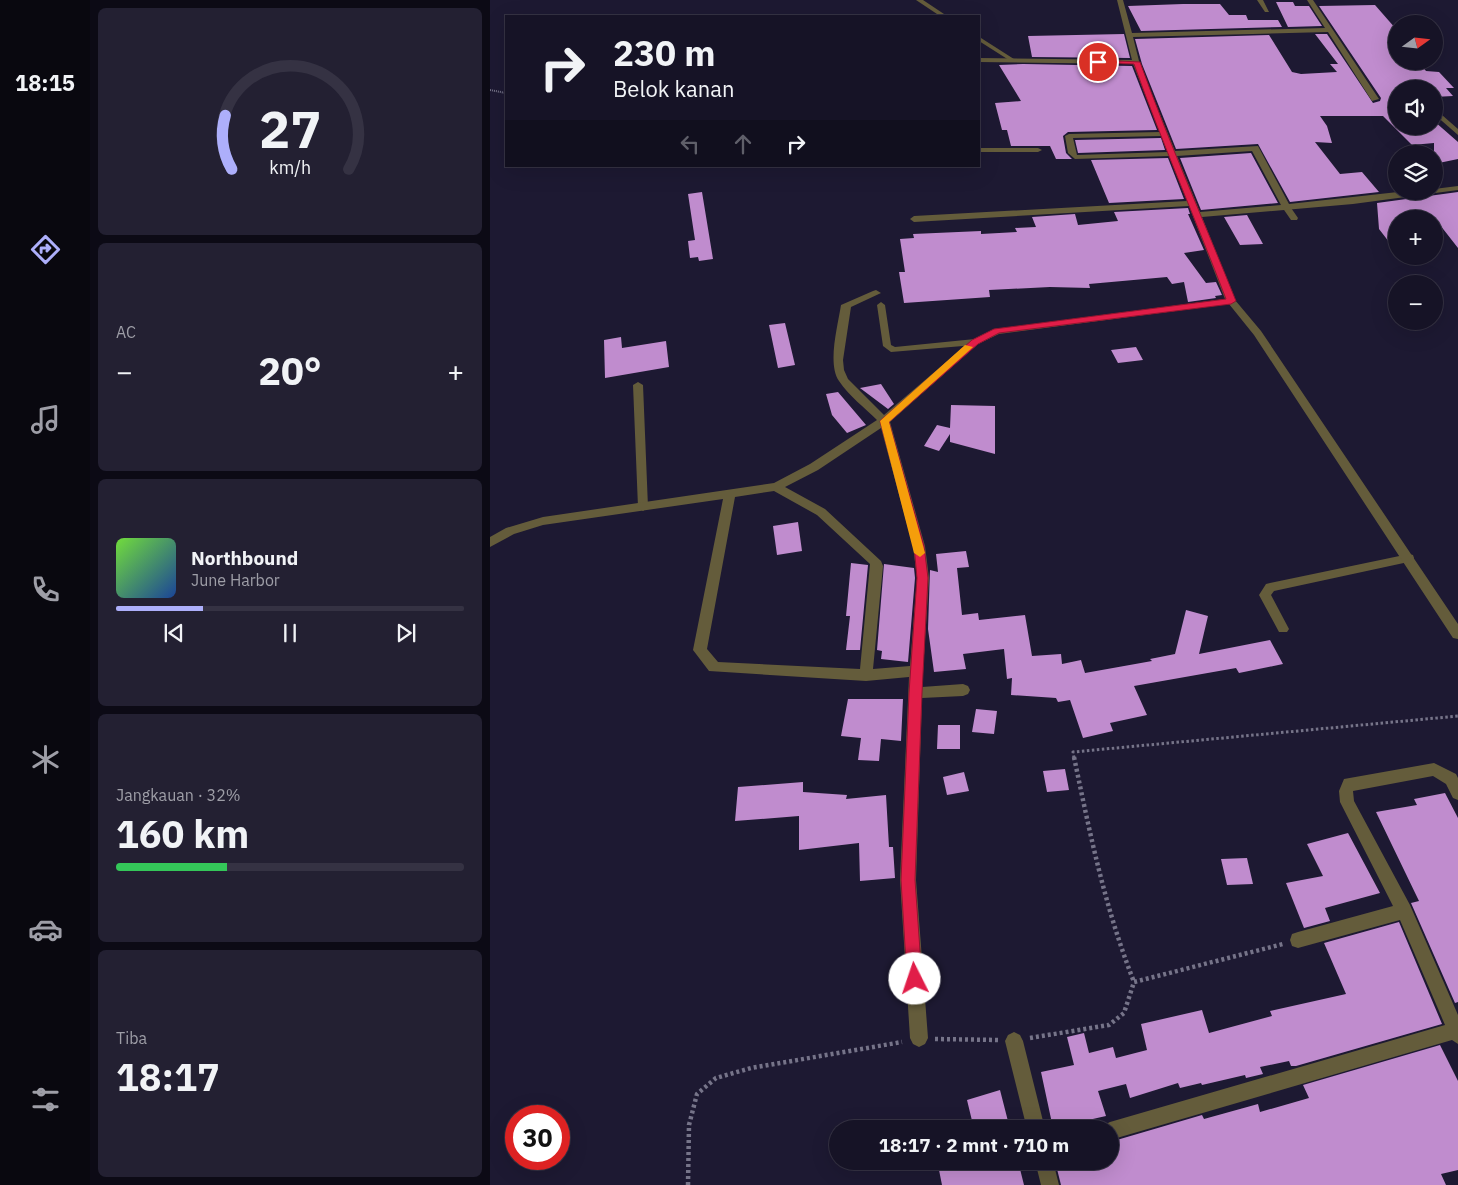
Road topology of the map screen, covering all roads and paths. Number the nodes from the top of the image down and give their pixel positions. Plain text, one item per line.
1 (919, 0) edge
2 (1120, 0) edge
3 (1260, 0) edge
4 (1310, 0) edge
5 (1267, 11) dead end
6 (942, 15) edge
7 (1328, 30) junction
8 (1129, 35) junction
9 (980, 40) edge
10 (980, 60) edge
11 (1014, 62) junction
12 (1137, 62) junction
13 (490, 90) edge
14 (505, 93) edge
15 (1375, 98) dead end
16 (1443, 119) edge
17 (1458, 133) edge
18 (1163, 134) junction
19 (980, 150) edge
20 (1038, 150) dead end
21 (1171, 154) junction
22 (1458, 188) edge
23 (1443, 190) edge
24 (1388, 196) edge
25 (1194, 203) junction
26 (1286, 208) junction
27 (1198, 214) junction
28 (1294, 218) dead end
29 (914, 219) dead end
30 (876, 293) dead end
31 (1231, 301) junction
32 (881, 305) dead end
33 (975, 342) junction
34 (638, 385) dead end
35 (884, 421) junction
36 (776, 487) junction
37 (730, 494) junction
38 (643, 507) junction
39 (490, 543) edge
40 (1409, 558) junction
41 (1283, 629) dead end
42 (1458, 634) edge
43 (917, 671) junction
44 (866, 675) junction
45 (963, 690) dead end
46 (915, 693) junction
47 (1458, 716) edge
48 (1458, 793) edge
49 (1404, 911) junction
50 (1298, 940) joint
51 (1134, 982) junction
52 (1457, 1032) edge
53 (919, 1038) junction
54 (1014, 1041) junction
55 (1034, 1120) edge
56 (1119, 1128) edge
57 (1046, 1170) edge
58 (688, 1185) edge
59 (1050, 1185) edge

1 - 6 lane
2 - 8 street
3 - 5 street
4 - 7 street
7 - 8 street
7 - 15 street
8 - 12 street
9 - 11 lane
10 - 11 street
11 - 12 street
12 - 18 street
13 - 14 path
16 - 17 street
18 - 21 street
18 - 21 street
19 - 20 street
21 - 25 street
21 - 26 street
22 - 23 street
24 - 26 street
25 - 27 street
25 - 29 street
26 - 27 street
26 - 28 lane
27 - 31 street
30 - 35 street
31 - 33 street
31 - 40 street
32 - 33 lane
33 - 35 street
34 - 38 lane
35 - 36 street
35 - 43 street
36 - 37 street
36 - 44 street
37 - 38 street
37 - 44 street
38 - 39 street
40 - 41 lane
40 - 42 street
43 - 44 street
43 - 46 street
45 - 46 street
46 - 53 street
47 - 51 path
48 - 49 street
49 - 50 street
49 - 52 street
50 - 51 path
51 - 54 path
52 - 56 street
53 - 54 path
53 - 58 path
54 - 55 street
57 - 59 street

